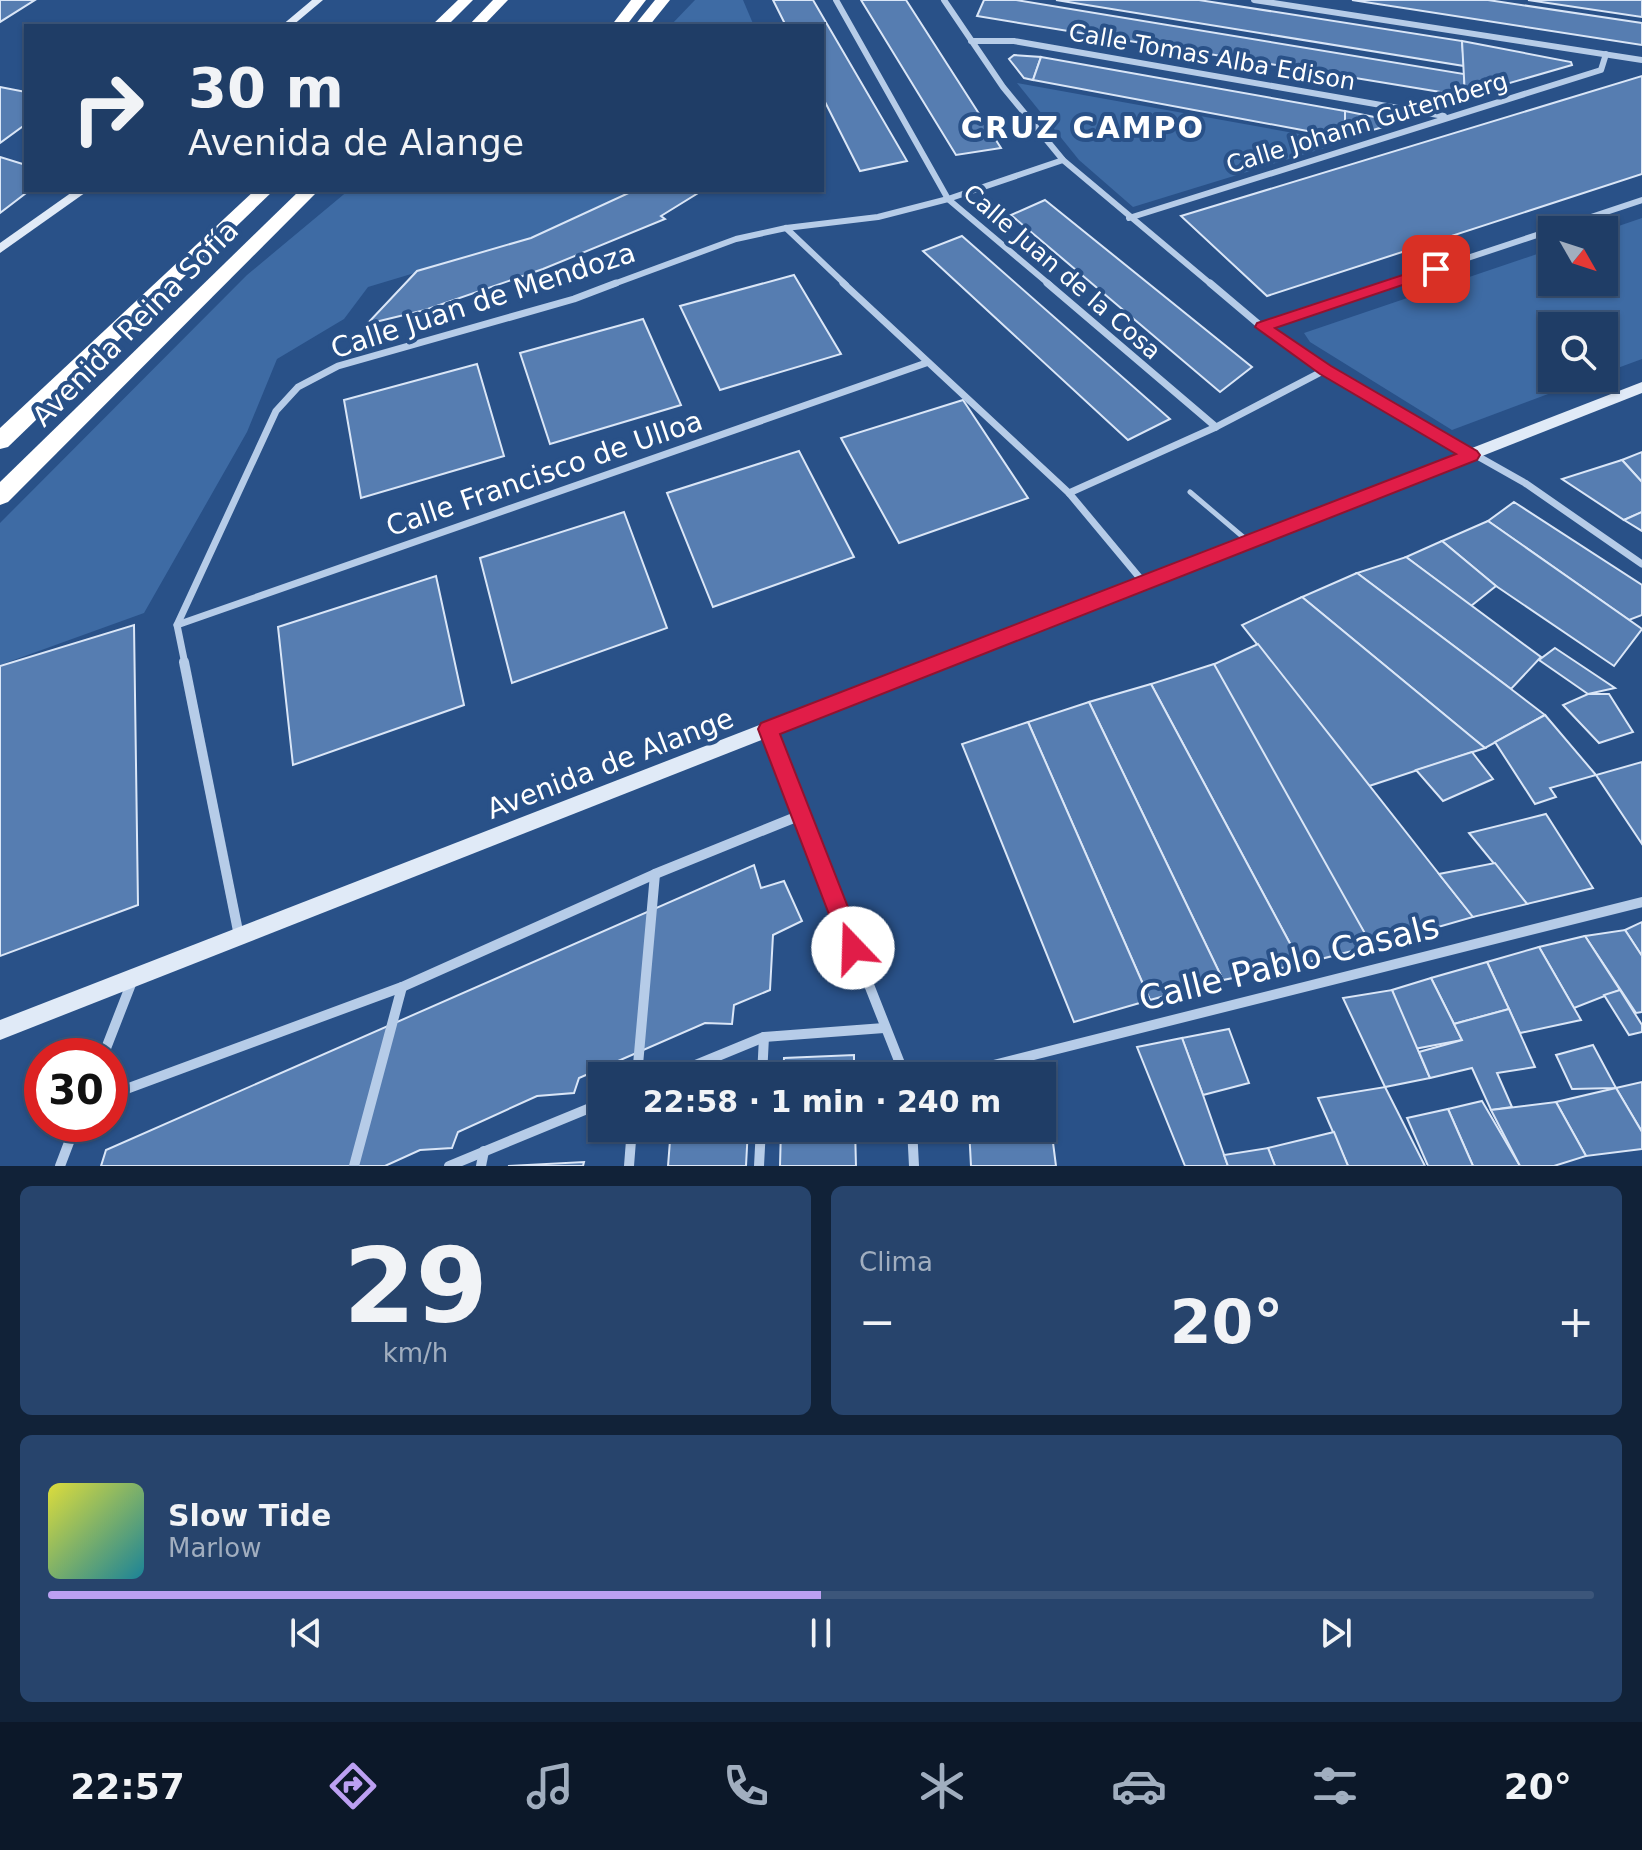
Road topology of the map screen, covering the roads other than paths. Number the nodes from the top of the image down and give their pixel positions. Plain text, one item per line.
1 (318, 0) edge
2 (466, 0) edge
3 (501, 0) edge
4 (639, 0) edge
5 (663, 0) edge
6 (836, 0) edge
7 (944, 0) edge
8 (1254, 0) edge
9 (288, 24) edge
10 (440, 24) edge
11 (477, 24) edge
12 (620, 24) edge
13 (643, 24) edge
14 (971, 41) junction
15 (1606, 54) junction
16 (1642, 60) edge
17 (1445, 116) junction
18 (1063, 160) junction
19 (80, 192) edge
20 (263, 192) edge
21 (308, 192) edge
22 (316, 192) edge
23 (948, 199) junction
24 (1642, 200) edge
25 (1594, 216) edge
26 (1129, 218) junction
27 (281, 219) junction
28 (786, 228) junction
29 (1538, 235) edge
30 (0, 249) edge
31 (1262, 327) junction
32 (926, 363) junction
33 (1325, 370) junction
34 (1642, 387) edge
35 (1216, 427) junction
36 (0, 441) edge
37 (1472, 455) junction
38 (1190, 492) dead end
39 (1069, 493) junction
40 (0, 496) edge
41 (1249, 542) junction
42 (1642, 564) edge
43 (1144, 583) junction
44 (177, 625) junction
45 (768, 729) junction
46 (801, 815) junction
47 (655, 874) junction
48 (1642, 902) edge
49 (239, 937) junction
50 (133, 978) junction
51 (402, 987) junction
52 (884, 1028) junction
53 (0, 1030) edge
54 (764, 1037) junction
55 (110, 1038) edge
56 (638, 1062) edge
57 (703, 1062) edge
58 (763, 1062) edge
59 (899, 1062) edge
60 (1006, 1062) edge
61 (128, 1088) edge
62 (588, 1109) edge
63 (69, 1142) edge
64 (631, 1142) edge
65 (760, 1142) edge
66 (913, 1142) edge
67 (484, 1151) junction
68 (60, 1166) edge
69 (354, 1166) edge
70 (449, 1166) edge
71 (481, 1166) edge
72 (629, 1166) edge
73 (759, 1166) edge
74 (914, 1166) edge

1 - 9 street
2 - 10 highway
3 - 11 highway
4 - 12 highway
5 - 13 highway
6 - 23 street, Calle Juan de la Cosa
7 - 14 street
8 - 15 street
14 - 17 street, Calle Tomas Alba Edison
14 - 18 street
15 - 16 street
15 - 17 street, Calle Johann Gutemberg
17 - 26 street, Calle Johann Gutemberg
18 - 23 street, Calle Juan de Mendoza
18 - 26 street
19 - 30 street
20 - 36 highway, Avenida Reina Sofía
21 - 27 highway, Avenida Reina Sofía
22 - 27 highway
23 - 28 street, Calle Juan de Mendoza
23 - 35 street, Calle Juan de la Cosa
24 - 25 street
26 - 31 street
27 - 40 highway, Avenida Reina Sofía
28 - 32 street
28 - 44 street, Calle Juan de Mendoza
29 - 31 street
31 - 33 street
32 - 39 street
32 - 44 street, Calle Francisco de Ulloa
33 - 35 street
33 - 37 street
34 - 37 street, Avenida de Alange
35 - 39 street
37 - 41 street, Avenida de Alange
37 - 42 street
38 - 41 lane
39 - 43 street
41 - 43 street, Avenida de Alange
43 - 45 street, Avenida de Alange
44 - 49 street
45 - 46 street
45 - 49 street, Avenida de Alange
46 - 47 street
46 - 52 street
47 - 51 street
47 - 56 street
48 - 60 street, Calle Pablo Casals
49 - 50 street, Avenida de Alange
50 - 53 street, Avenida de Alange
50 - 55 street
51 - 61 street
51 - 69 street
52 - 54 street
52 - 59 street
54 - 57 street
54 - 58 street
62 - 67 street
63 - 68 street
64 - 72 street
65 - 73 street
66 - 74 street
67 - 70 street
67 - 71 street

